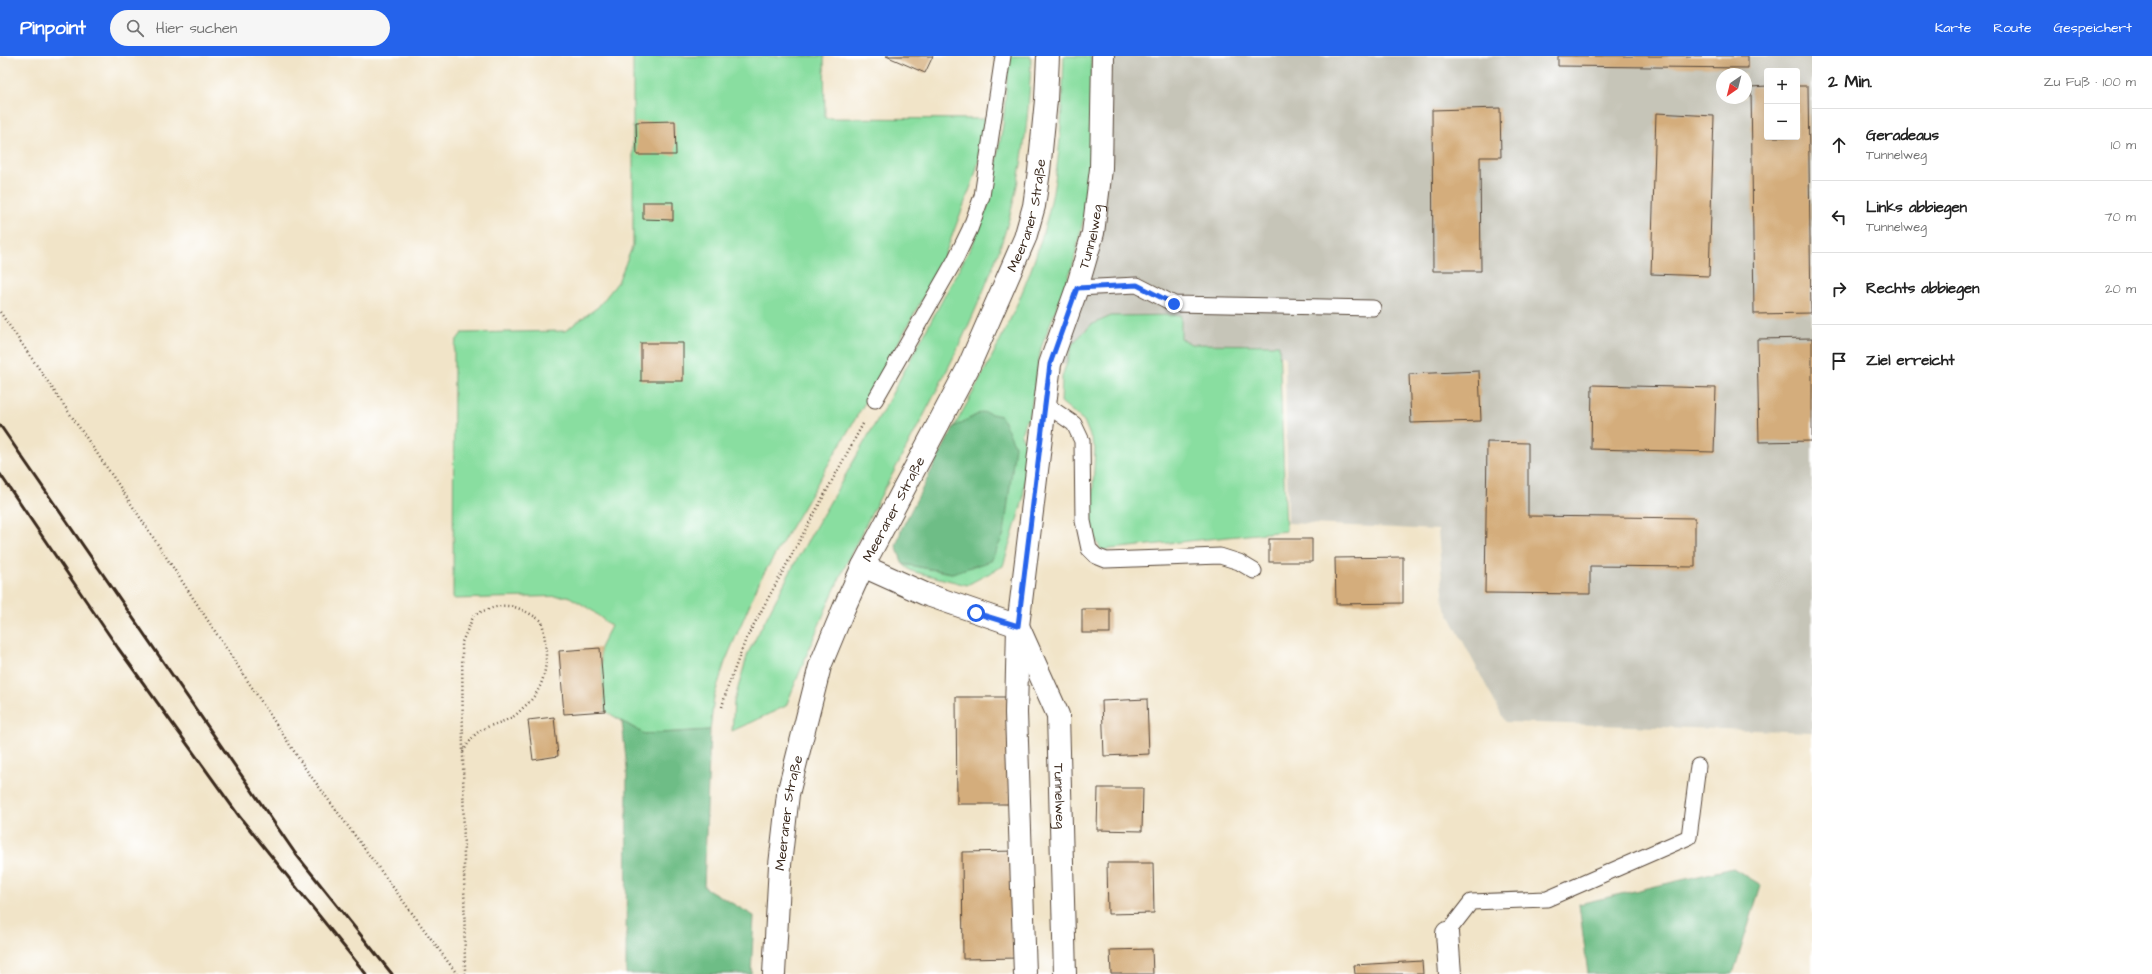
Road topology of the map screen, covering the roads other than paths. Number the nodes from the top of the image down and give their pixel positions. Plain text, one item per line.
1 (1003, 56) edge
2 (1048, 56) edge
3 (1103, 56) edge
4 (1077, 288) junction
5 (1373, 308) dead end
6 (875, 400) road end
7 (1045, 404) junction
8 (863, 566) junction
9 (1254, 571) dead end
10 (1018, 626) junction
11 (1698, 766) dead end
12 (1447, 933) joint
13 (774, 974) edge
14 (1025, 974) edge
15 (1066, 974) edge
16 (1450, 974) edge

1 - 6 lane
2 - 8 street, Meeraner Straße
3 - 4 street, Tunnelweg
4 - 5 lane
4 - 7 street, Tunnelweg
7 - 9 lane
7 - 10 street, Tunnelweg
8 - 10 street
8 - 13 street, Meeraner Straße
10 - 14 street, Tunnelweg
10 - 15 street, Tunnelweg
11 - 12 lane
12 - 16 street

